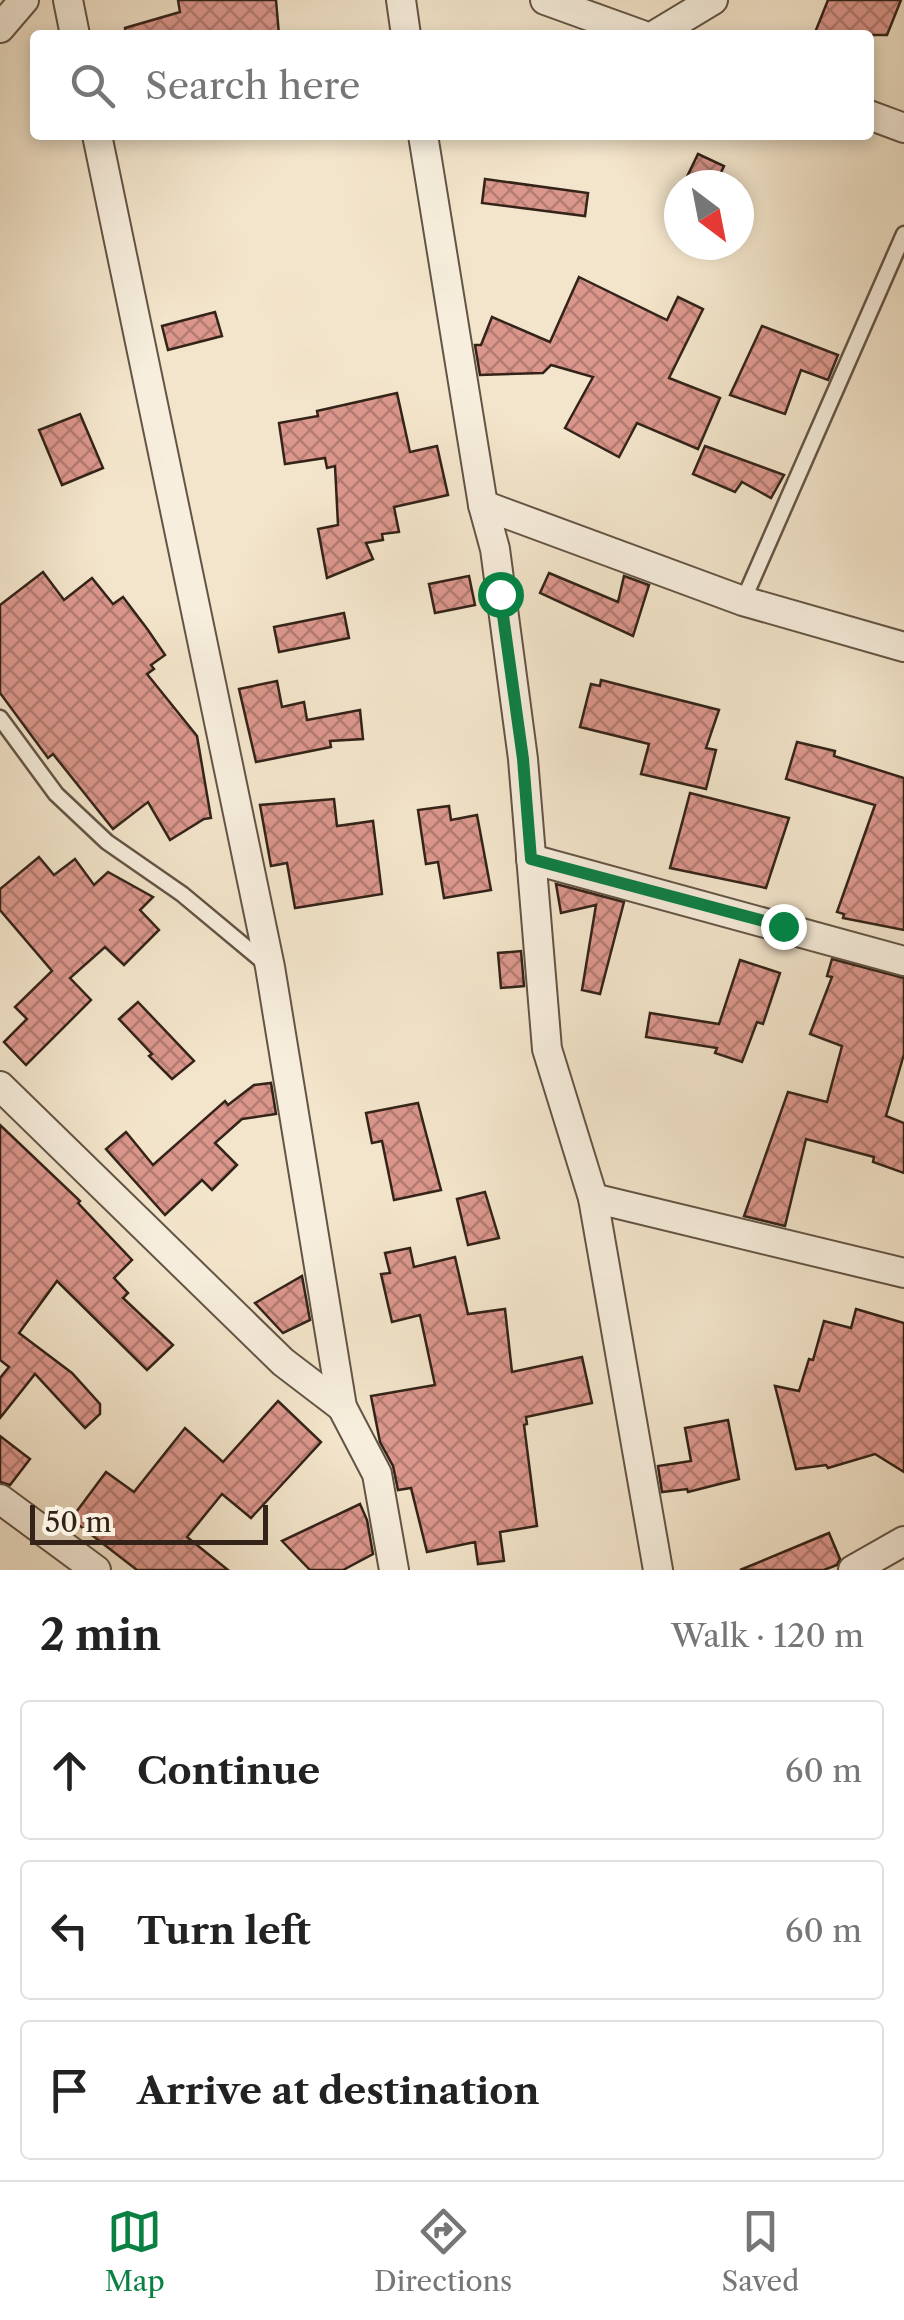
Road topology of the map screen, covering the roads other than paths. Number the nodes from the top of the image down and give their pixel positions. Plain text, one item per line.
1 (24, 0) edge
2 (68, 0) edge
3 (400, 0) edge
4 (545, 0) edge
5 (713, 0) edge
6 (0, 28) edge
7 (74, 30) edge
8 (405, 30) edge
9 (628, 30) edge
10 (663, 30) edge
11 (874, 117) edge
12 (904, 128) edge
13 (97, 140) edge
14 (423, 140) edge
15 (904, 234) edge
16 (482, 504) junction
17 (743, 601) junction
18 (904, 647) edge
19 (0, 718) edge
20 (531, 859) junction
21 (904, 961) edge
22 (270, 967) junction
23 (0, 1086) edge
24 (593, 1198) junction
25 (904, 1273) edge
26 (342, 1406) junction
27 (0, 1499) edge
28 (904, 1541) edge
29 (96, 1570) edge
30 (394, 1570) edge
31 (658, 1570) edge
32 (853, 1570) edge

1 - 6 street
2 - 7 street
3 - 8 street
4 - 9 street
5 - 10 street
11 - 12 street
13 - 22 street
14 - 16 street
15 - 17 lane
16 - 17 street
16 - 20 street
17 - 18 street
19 - 22 lane
20 - 21 street
20 - 24 street
22 - 26 street
23 - 26 street
24 - 25 street
24 - 31 street
26 - 30 street
27 - 29 street
28 - 32 street

